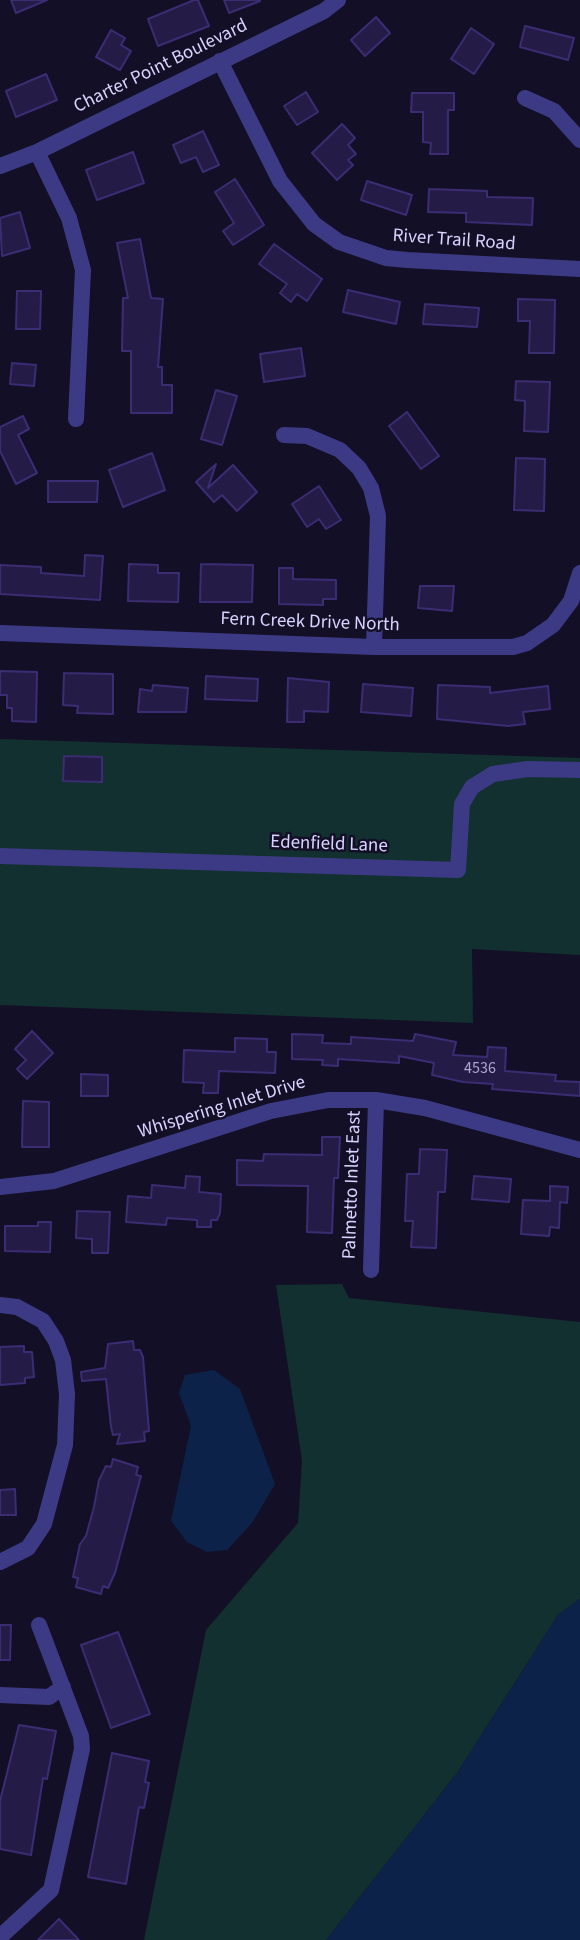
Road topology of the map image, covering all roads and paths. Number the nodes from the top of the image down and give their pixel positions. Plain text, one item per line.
1 (338, 0) edge
2 (220, 61) junction
3 (525, 98) dead end
4 (580, 141) edge
5 (37, 152) junction
6 (0, 166) edge
7 (580, 270) edge
8 (76, 419) dead end
9 (284, 435) dead end
10 (580, 573) edge
11 (0, 632) edge
12 (374, 647) junction
13 (580, 770) edge
14 (0, 856) edge
15 (376, 1100) junction
16 (580, 1150) edge
17 (0, 1187) edge
18 (371, 1270) dead end
19 (0, 1305) edge
20 (0, 1562) edge
21 (39, 1625) dead end
22 (63, 1687) junction
23 (0, 1695) edge
24 (0, 1937) edge

1 - 2 street, Charter Point Boulevard
2 - 5 street, Charter Point Boulevard
2 - 7 street, River Trail Road
3 - 4 street
5 - 6 street, Charter Point Boulevard
5 - 8 street
9 - 12 street
10 - 12 street, Fern Creek Drive North
11 - 12 street, Fern Creek Drive North
13 - 14 street, Edenfield Lane
15 - 16 street, Whispering Inlet Drive
15 - 17 street, Whispering Inlet Drive
15 - 18 street, Palmetto Inlet East
19 - 20 street
21 - 22 street
22 - 23 street
22 - 24 street

